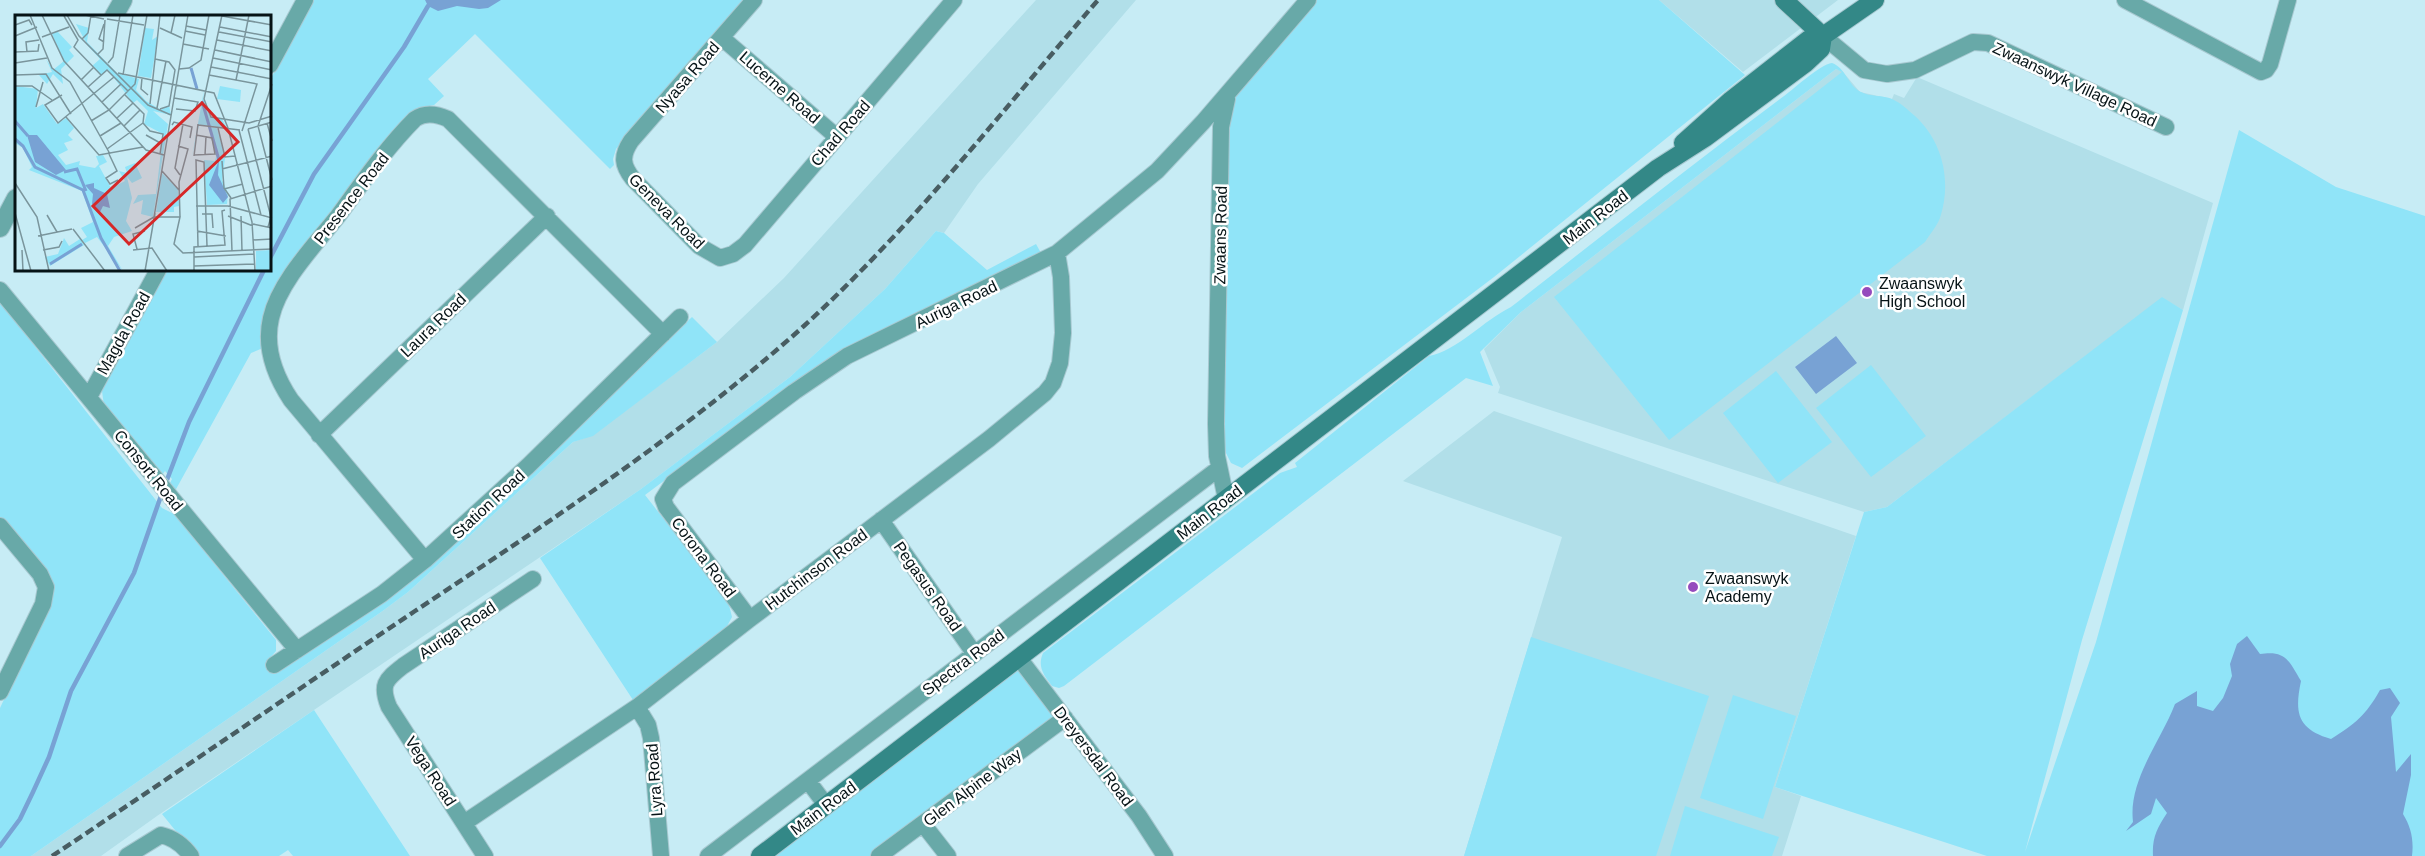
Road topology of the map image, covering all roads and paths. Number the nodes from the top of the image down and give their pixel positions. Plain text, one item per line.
1 (123, 0) edge
2 (305, 0) edge
3 (754, 0) edge
4 (954, 0) edge
5 (1308, 0) edge
6 (1784, 0) edge
7 (1875, 0) edge
8 (2125, 0) edge
9 (2288, 0) edge
10 (115, 15) edge
11 (1823, 36) junction
12 (722, 38) junction
13 (272, 60) edge
14 (1229, 92) junction
15 (2166, 127) dead end
16 (837, 137) junction
17 (623, 156) joint
18 (15, 200) edge
19 (548, 216) junction
20 (0, 228) edge
21 (1057, 253) junction
22 (720, 258) joint
23 (157, 272) edge
24 (0, 290) edge
25 (680, 317) dead end
26 (663, 334) junction
27 (89, 397) junction
28 (319, 435) junction
29 (1218, 469) junction
30 (665, 493) joint
31 (1226, 499) junction
32 (881, 520) junction
33 (0, 526) edge
34 (425, 560) junction
35 (533, 579) dead end
36 (750, 619) junction
37 (297, 650) junction
38 (974, 653) junction
39 (1020, 658) junction
40 (274, 664) dead end
41 (385, 684) joint
42 (0, 692) edge
43 (637, 707) junction
44 (1065, 718) junction
45 (808, 781) junction
46 (826, 805) junction
47 (464, 823) junction
48 (922, 824) junction
49 (128, 856) edge
50 (191, 856) edge
51 (485, 856) edge
52 (661, 856) edge
53 (708, 856) edge
54 (760, 856) edge
55 (879, 856) edge
56 (948, 856) edge
57 (1165, 856) edge

1 - 10 street
2 - 13 street
3 - 12 street, Nyasa Road
4 - 16 street, Chad Road
5 - 14 street, Zwaans Road
6 - 11 main road
7 - 11 main road, Main Road
8 - 9 street
11 - 15 street, Zwaanswyk Village Road
11 - 31 main road, Main Road
12 - 16 street, Lucerne Road
12 - 17 street, Nyasa Road
14 - 21 street, Auriga Road
14 - 29 street, Zwaans Road
16 - 22 street, Chad Road
17 - 22 street, Geneva Road
18 - 20 street
19 - 26 street, Presence Road
19 - 28 street, Laura Road
19 - 28 street, Presence Road
21 - 30 street, Auriga Road
21 - 32 street, Hutchinson Road
23 - 27 street, Magda Road
24 - 27 street, Consort Road
25 - 26 street, Station Road
26 - 34 street, Station Road
27 - 37 street, Consort Road
28 - 34 street, Presence Road
29 - 31 street, Zwaans Road
29 - 38 street, Spectra Road
30 - 36 street, Corona Road
31 - 39 main road, Main Road
32 - 36 street, Hutchinson Road
32 - 38 street, Pegasus Road
33 - 42 street
34 - 37 street, Station Road
35 - 41 street, Auriga Road
36 - 43 street, Hutchinson Road
37 - 40 street, Station Road
38 - 45 street, Spectra Road
39 - 44 street, Dreyersdal Road
39 - 46 main road, Main Road
41 - 47 street, Vega Road
43 - 47 street, Hutchinson Road
43 - 52 street, Lyra Road
44 - 48 street, Glen Alpine Way
44 - 57 street, Dreyersdal Road
45 - 46 street
45 - 53 street, Spectra Road
46 - 54 main road, Main Road
47 - 51 street, Vega Road
48 - 55 street, Glen Alpine Way
48 - 56 street
49 - 50 street

